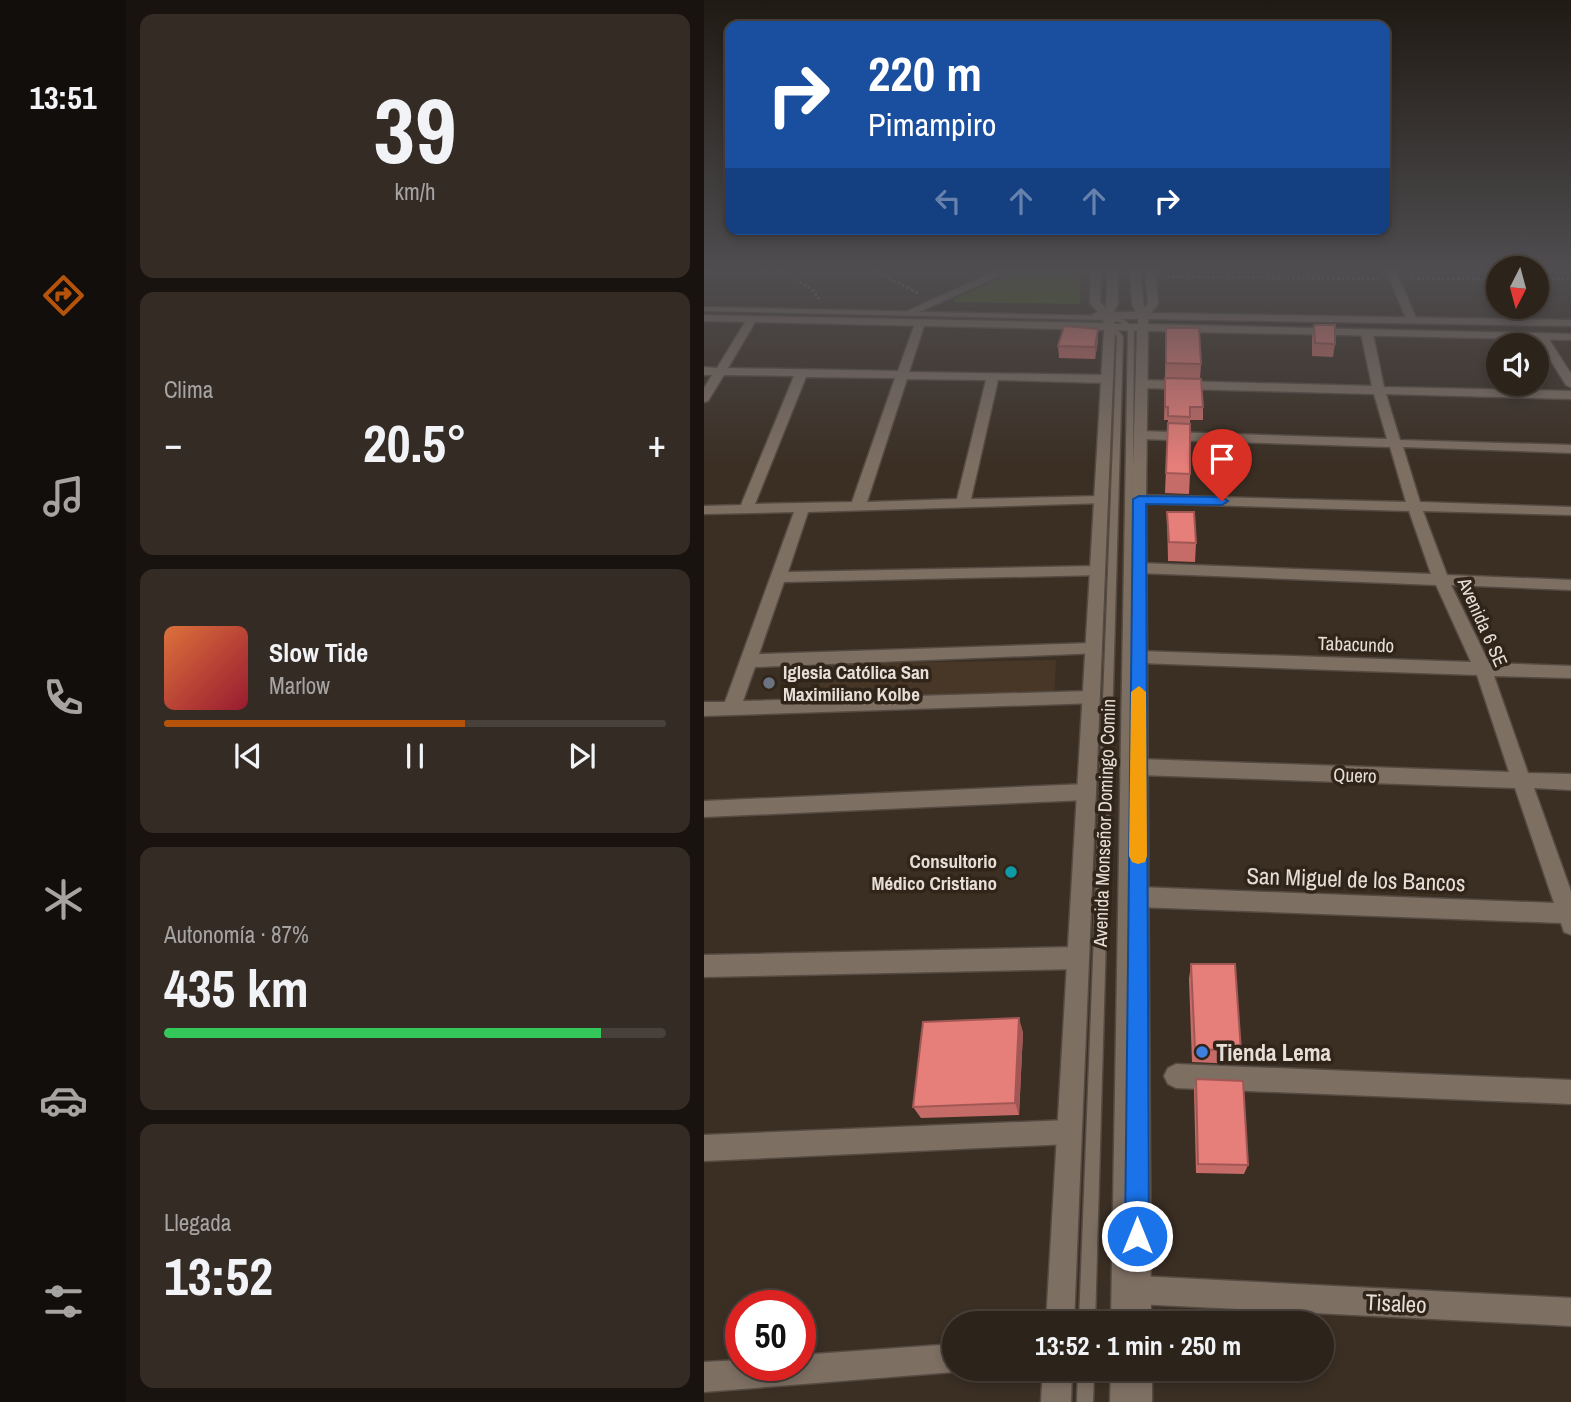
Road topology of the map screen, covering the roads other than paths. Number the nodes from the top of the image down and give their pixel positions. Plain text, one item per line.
1 (742, 334) edge
2 (916, 334) edge
3 (1108, 334) edge
4 (1118, 334) edge
5 (1139, 334) edge
6 (1140, 334) edge
7 (1367, 334) edge
8 (1392, 334) edge
9 (1486, 336) edge
10 (1549, 337) edge
11 (1571, 337) edge
12 (1549, 349) edge
13 (704, 371) edge
14 (719, 372) junction
15 (801, 373) junction
16 (901, 375) junction
17 (993, 377) junction
18 (1107, 379) junction
19 (1142, 384) junction
20 (1571, 385) edge
21 (1379, 390) junction
22 (1571, 395) edge
23 (704, 398) edge
24 (1140, 435) junction
25 (1396, 443) junction
26 (1571, 449) edge
27 (1139, 499) junction
28 (1100, 500) junction
29 (963, 503) junction
30 (858, 506) junction
31 (1414, 506) junction
32 (803, 507) junction
33 (746, 509) junction
34 (704, 510) edge
35 (1571, 511) edge
36 (1139, 568) junction
37 (1095, 571) junction
38 (779, 577) junction
39 (1441, 580) junction
40 (1571, 585) edge
41 (1093, 649) junction
42 (1139, 657) junction
43 (748, 661) junction
44 (1483, 669) junction
45 (1571, 672) edge
46 (1090, 698) junction
47 (732, 708) junction
48 (704, 709) edge
49 (1139, 767) junction
50 (1522, 781) junction
51 (1571, 782) edge
52 (1086, 792) junction
53 (704, 809) edge
54 (1138, 897) junction
55 (1570, 917) edge
56 (1077, 958) junction
57 (704, 966) edge
58 (1176, 1076) dead end
59 (1571, 1092) edge
60 (1068, 1132) junction
61 (704, 1148) edge
62 (1137, 1290) junction
63 (1061, 1311) edge
64 (1087, 1311) edge
65 (1119, 1311) edge
66 (1137, 1311) edge
67 (1571, 1312) edge
68 (942, 1359) edge
69 (704, 1377) edge
70 (1057, 1381) edge
71 (1086, 1381) edge
72 (1119, 1381) edge
73 (1137, 1381) edge
74 (1056, 1402) edge
75 (1085, 1402) edge
76 (1118, 1402) edge
77 (1137, 1402) edge

1 - 14 street
2 - 16 street
3 - 18 street, Avenida Monseñor Domingo Comin
4 - 64 lane, Avenida Monseñor Domingo Comin
5 - 65 lane, Avenida Monseñor Domingo Comin
6 - 19 street, Avenida Monseñor Domingo Comin
7 - 21 street, Avenida 6 SE
8 - 9 street
10 - 11 street
12 - 20 street
13 - 14 street
14 - 15 street
14 - 23 street
15 - 16 street
15 - 33 street
16 - 17 street
16 - 30 street
17 - 18 street
17 - 29 street
18 - 28 street, Avenida Monseñor Domingo Comin
19 - 21 street
19 - 24 street, Avenida Monseñor Domingo Comin
21 - 22 street
21 - 25 street, Avenida 6 SE
24 - 25 street
24 - 27 street, Avenida Monseñor Domingo Comin
25 - 26 street
25 - 31 street, Avenida 6 SE
27 - 31 street
27 - 36 street, Avenida Monseñor Domingo Comin
28 - 29 street
28 - 37 street, Avenida Monseñor Domingo Comin
29 - 30 street
30 - 32 street
31 - 35 street
31 - 39 street, Avenida 6 SE
32 - 33 street
32 - 38 street
33 - 34 street
36 - 39 street
36 - 42 street, Avenida Monseñor Domingo Comin
37 - 38 street
37 - 41 street, Avenida Monseñor Domingo Comin
38 - 43 street
39 - 40 street
39 - 44 street, Avenida 6 SE
41 - 43 street
41 - 46 street, Avenida Monseñor Domingo Comin
42 - 44 street, Tabacundo
42 - 49 street, Avenida Monseñor Domingo Comin
43 - 47 street
44 - 45 street, Tabacundo
44 - 50 street, Avenida 6 SE
46 - 47 street
46 - 52 street, Avenida Monseñor Domingo Comin
47 - 48 street
49 - 50 street, Quero
49 - 54 street, Avenida Monseñor Domingo Comin
50 - 51 street, Quero
50 - 55 street, Avenida 6 SE
52 - 53 street
52 - 56 street, Avenida Monseñor Domingo Comin
54 - 55 street, San Miguel de los Bancos
54 - 62 street, Avenida Monseñor Domingo Comin
56 - 57 street
56 - 60 street, Avenida Monseñor Domingo Comin
58 - 59 street
60 - 61 street
60 - 63 street, Avenida Monseñor Domingo Comin
62 - 66 street, Avenida Monseñor Domingo Comin
62 - 67 street, Tisaleo
68 - 69 street
70 - 74 street
71 - 75 lane
72 - 76 lane
73 - 77 street

